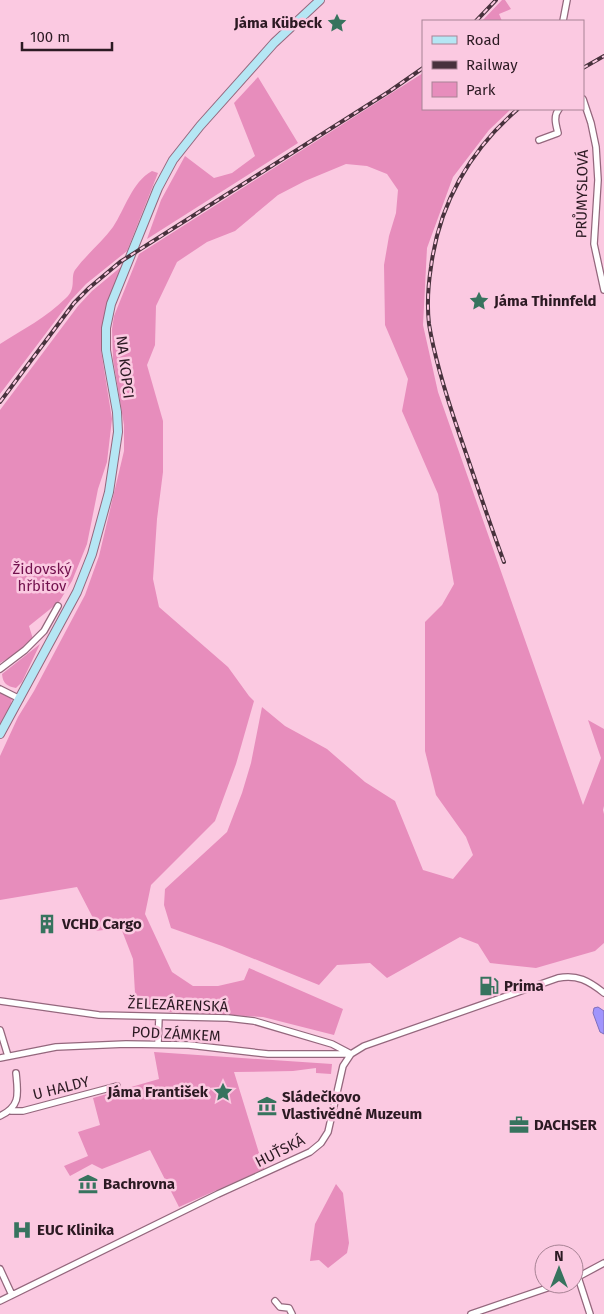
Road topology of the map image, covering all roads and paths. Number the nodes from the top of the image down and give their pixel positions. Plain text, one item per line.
1 (320, 0) edge
2 (567, 0) edge
3 (563, 20) edge
4 (584, 103) edge
5 (558, 110) edge
6 (539, 140) dead end
7 (604, 290) edge
8 (58, 606) dead end
9 (0, 669) edge
10 (0, 689) edge
11 (20, 699) junction
12 (0, 734) edge
13 (604, 993) edge
14 (0, 1001) edge
15 (159, 1017) junction
16 (0, 1030) edge
17 (158, 1044) junction
18 (351, 1054) junction
19 (8, 1056) junction
20 (0, 1058) edge
21 (16, 1073) dead end
22 (117, 1086) dead end
23 (11, 1111) junction
24 (0, 1116) edge
25 (604, 1263) edge
26 (0, 1269) edge
27 (584, 1274) edge
28 (534, 1293) edge
29 (582, 1294) edge
30 (12, 1295) junction
31 (275, 1301) dead end
32 (0, 1302) edge
33 (292, 1314) edge
34 (471, 1314) edge
35 (590, 1314) edge

1 - 11 main road, NA KOPCI
2 - 3 street
4 - 7 street, PRŮMYSLOVÁ
5 - 6 street
8 - 9 street
10 - 11 street
11 - 12 main road, NA KOPCI
13 - 18 street
14 - 15 street, ŽELEZÁRENSKÁ
15 - 17 street
15 - 18 street, ŽELEZÁRENSKÁ
16 - 19 street
17 - 18 street, POD ZÁMKEM
17 - 19 street, POD ZÁMKEM
18 - 30 street, HUŤSKÁ
19 - 20 street, POD ZÁMKEM
21 - 23 street
22 - 23 street, U HALDY
23 - 24 street, U HALDY
25 - 27 street
26 - 30 street
28 - 34 street
29 - 35 street
30 - 32 street, HUŤSKÁ
31 - 33 street

